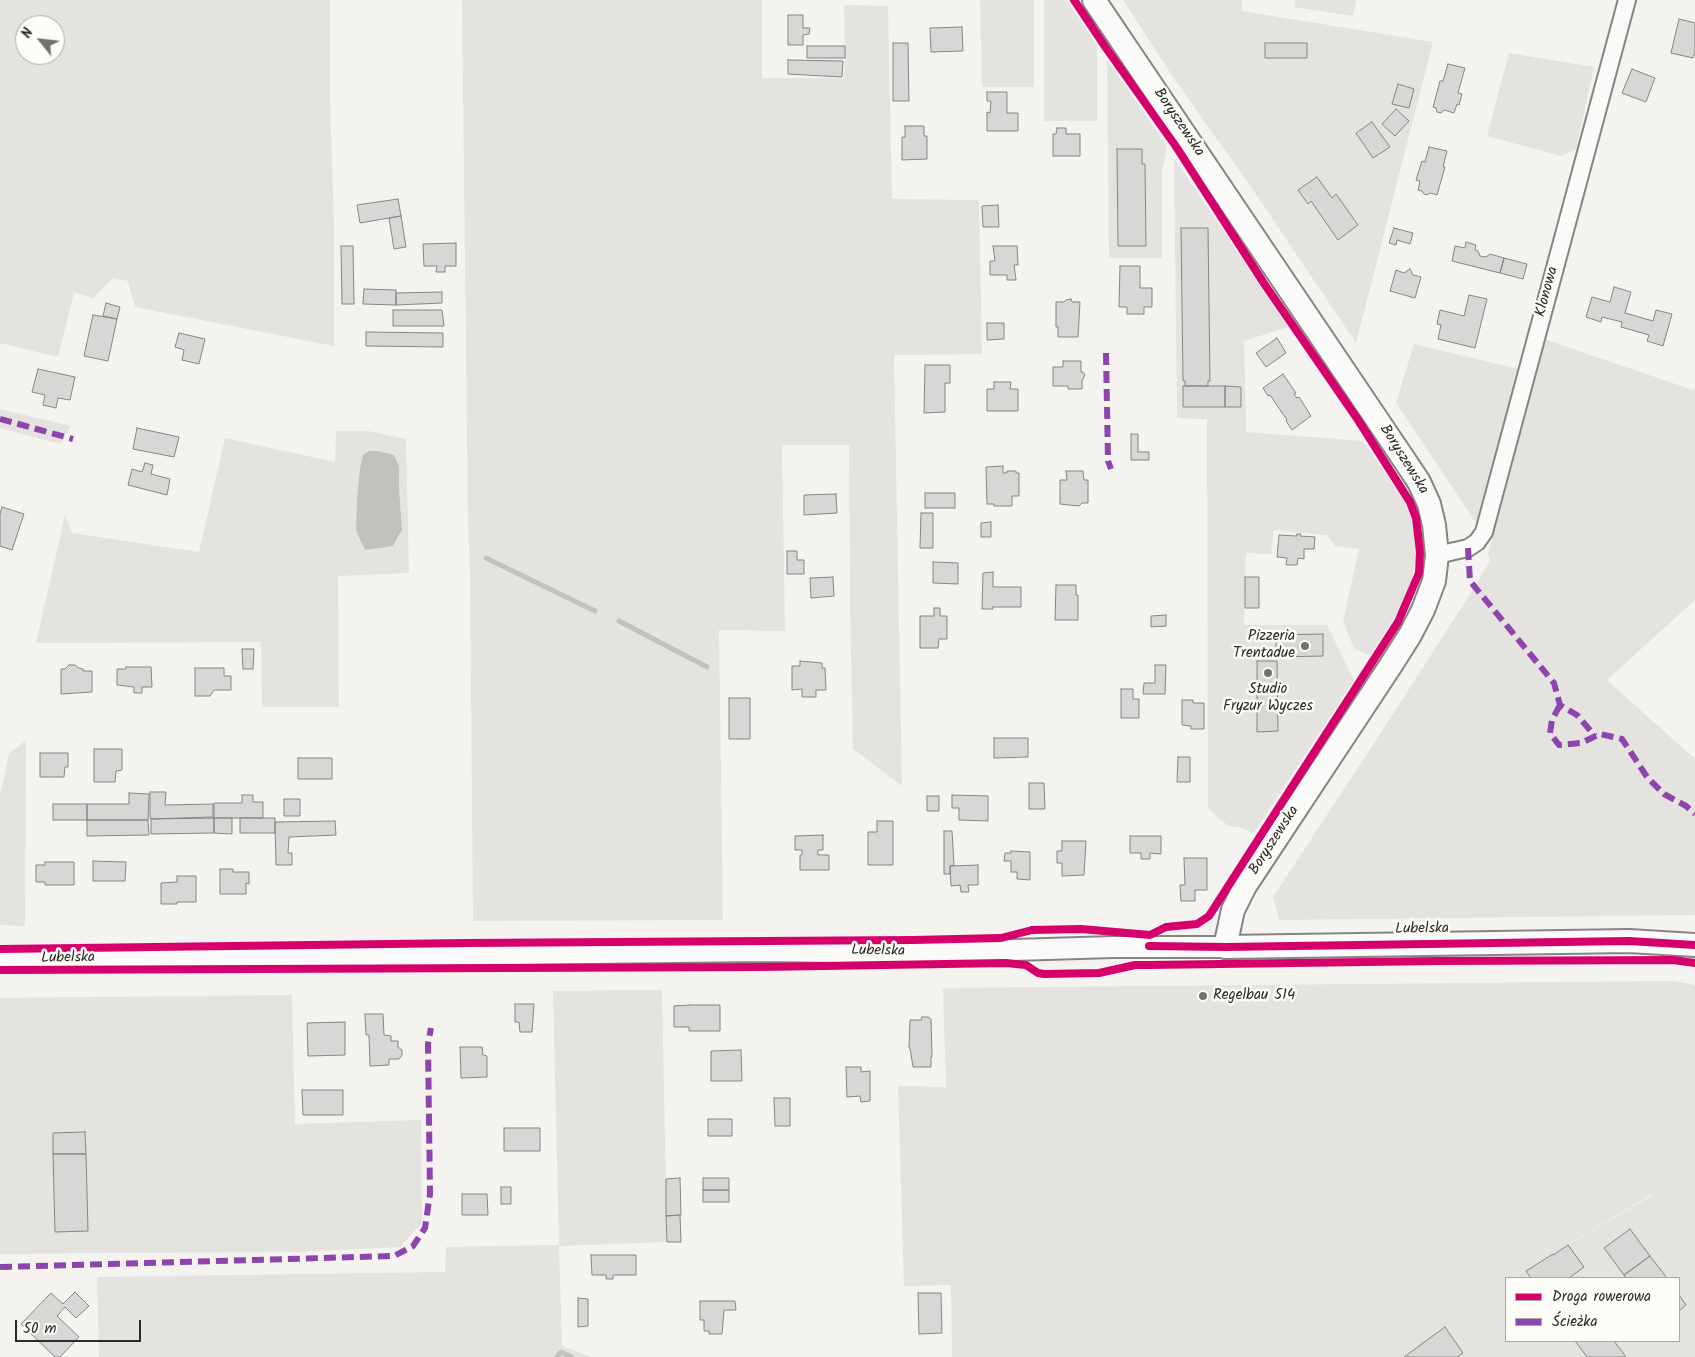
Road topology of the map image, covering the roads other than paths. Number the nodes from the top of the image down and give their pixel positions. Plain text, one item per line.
1 (1094, 0) edge
2 (1627, 0) edge
3 (1437, 555) junction
4 (1695, 946) edge
5 (1225, 947) junction
6 (0, 960) edge

1 - 3 main road, Boryszewska
2 - 3 street, Klonowa
3 - 5 main road, Boryszewska
4 - 5 main road, Lubelska
5 - 6 street, Lubelska

